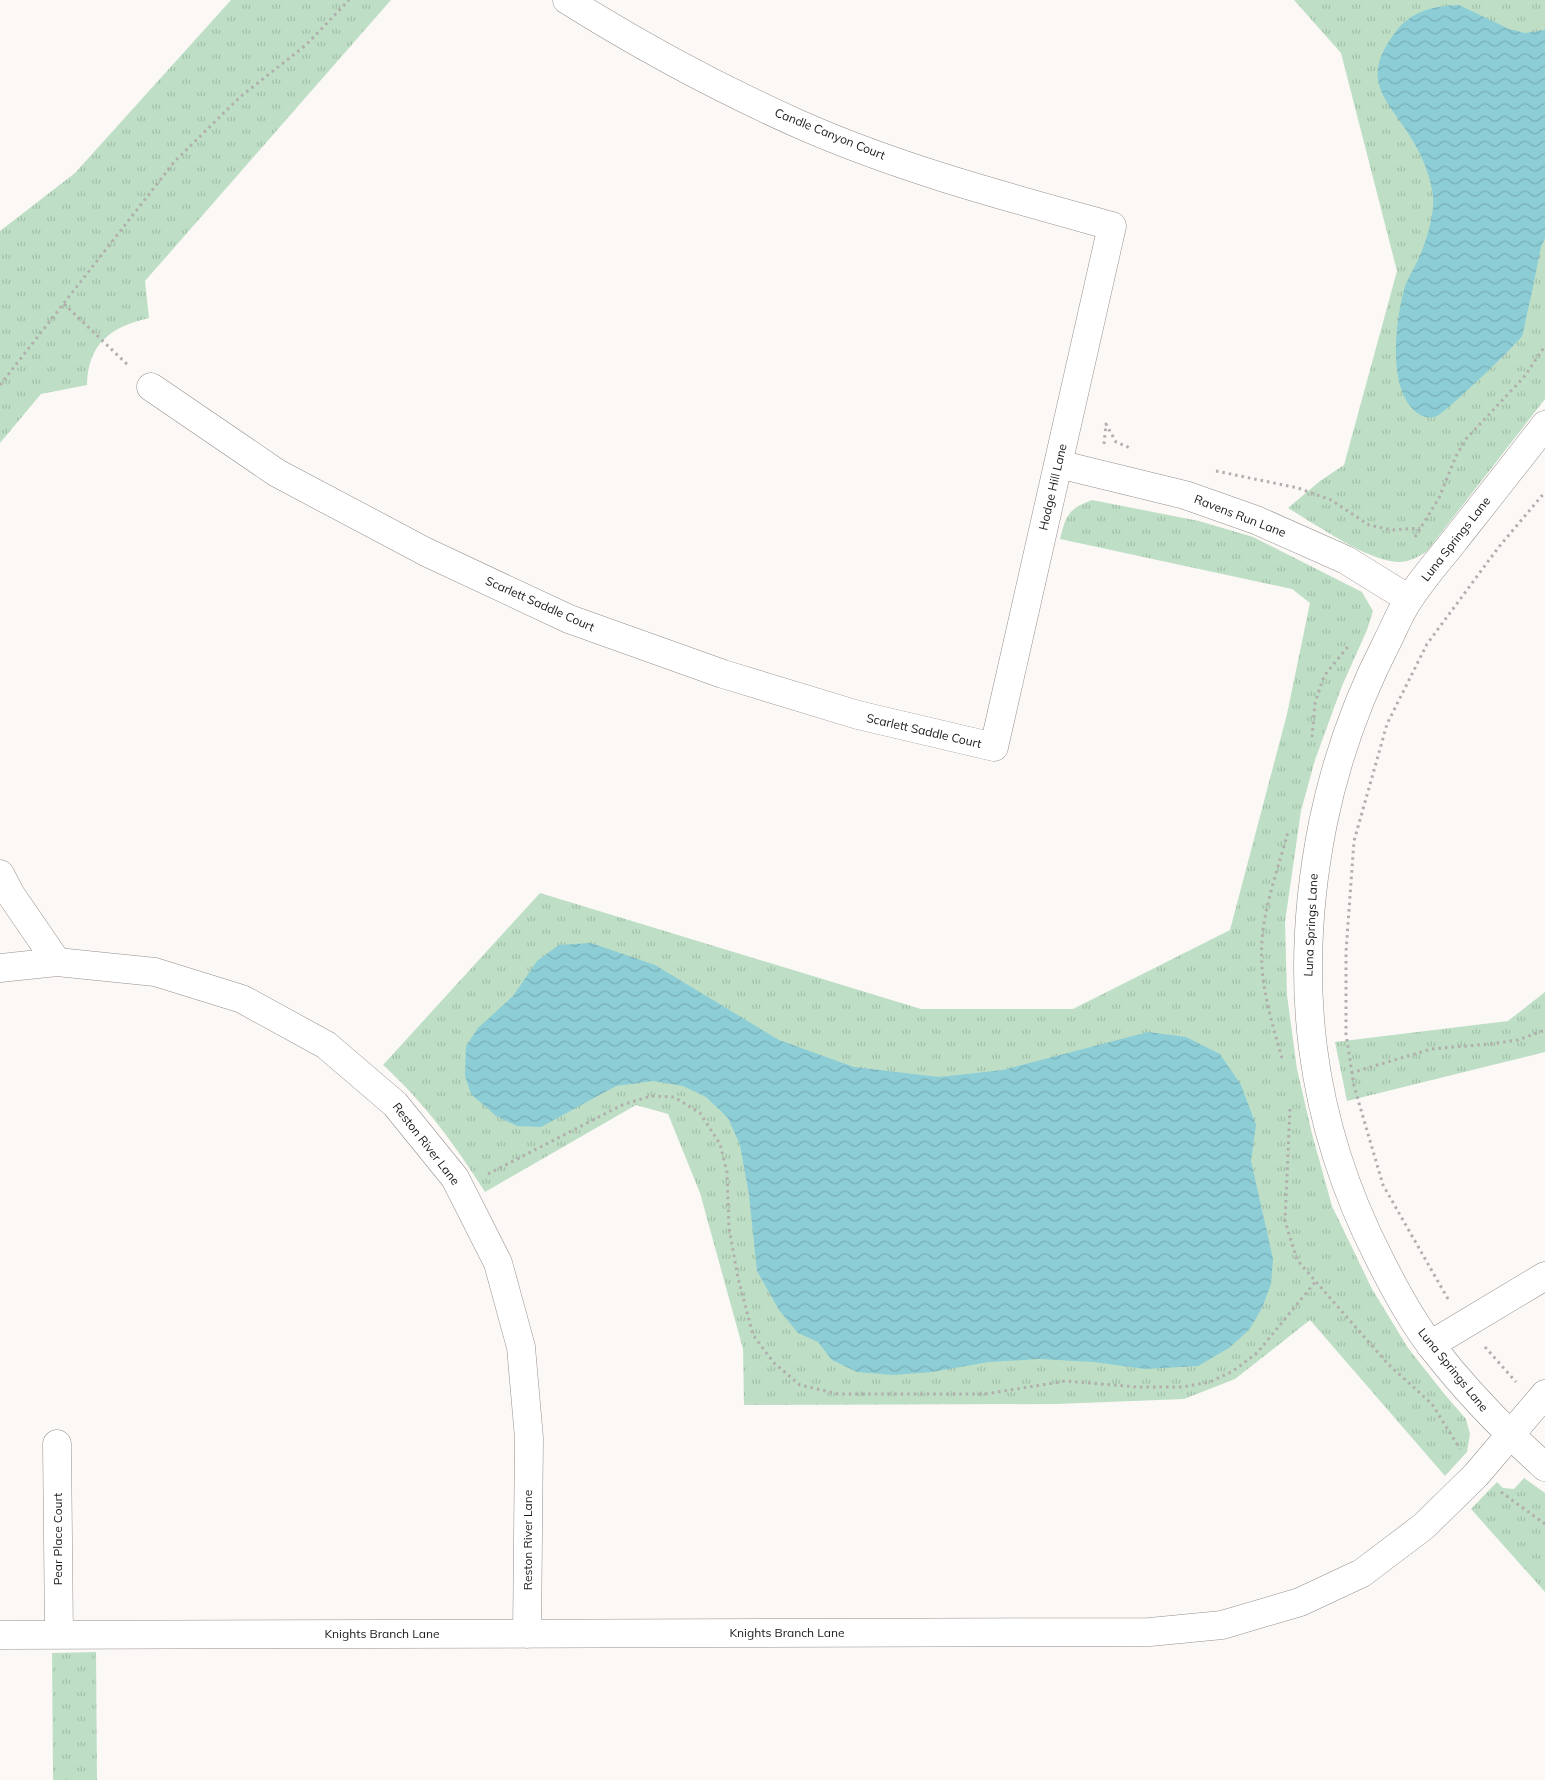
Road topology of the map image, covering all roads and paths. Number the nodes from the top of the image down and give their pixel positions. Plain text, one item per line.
1 (349, 0) edge
2 (567, 0) edge
3 (1112, 226) joint
4 (64, 304) junction
5 (1545, 346) edge
6 (0, 385) edge
7 (151, 387) joint
8 (1545, 425) edge
9 (1058, 464) junction
10 (1545, 492) edge
11 (1420, 528) dead end
12 (1409, 599) junction
13 (994, 747) joint
14 (0, 874) edge
15 (57, 962) junction
16 (0, 968) edge
17 (1545, 1030) edge
18 (1351, 1073) junction
19 (460, 1188) junction
20 (1545, 1276) edge
21 (1316, 1281) dead end
22 (1464, 1324) junction
23 (1430, 1344) junction
24 (1541, 1399) edge
25 (1508, 1435) junction
26 (57, 1444) dead end
27 (1545, 1467) edge
28 (527, 1634) junction
29 (0, 1635) edge
30 (58, 1635) junction

1 - 4 path
2 - 3 street, Candle Canyon Court
3 - 9 street, Hodge Hill Lane
4 - 6 path
4 - 7 path
5 - 11 path
7 - 13 street, Scarlett Saddle Court
8 - 12 street, Luna Springs Lane
9 - 12 street, Ravens Run Lane
9 - 13 street, Hodge Hill Lane
10 - 18 path
12 - 23 street, Luna Springs Lane
14 - 15 street
15 - 16 street, Reston River Lane
15 - 19 street, Reston River Lane
17 - 18 path
18 - 22 path
19 - 21 path
19 - 28 street, Reston River Lane
20 - 22 street
22 - 23 street
22 - 24 path
23 - 25 street, Luna Springs Lane
24 - 25 street, Knights Branch Lane
25 - 27 street, Luna Springs Lane
25 - 28 street, Knights Branch Lane
26 - 30 street, Pear Place Court
28 - 30 street, Knights Branch Lane
29 - 30 street, Knights Branch Lane

